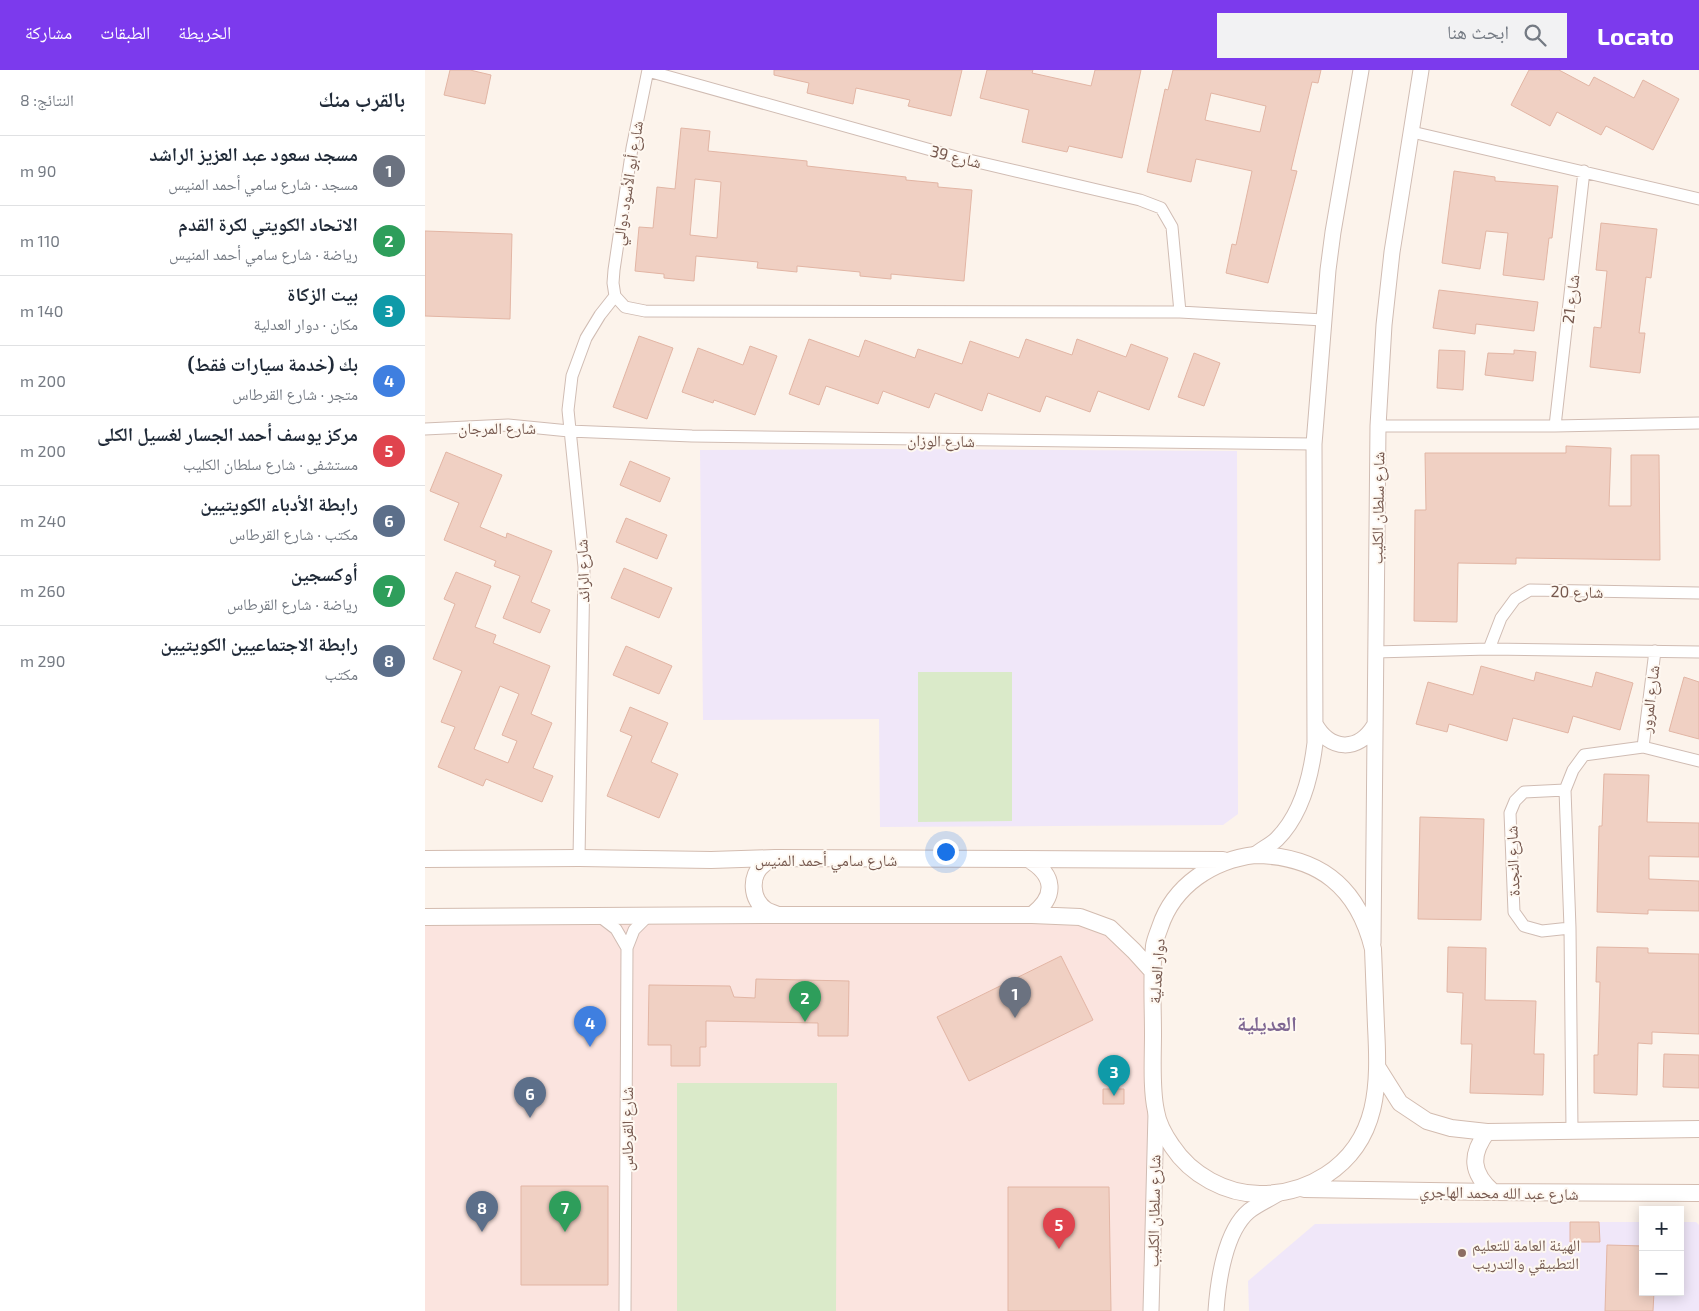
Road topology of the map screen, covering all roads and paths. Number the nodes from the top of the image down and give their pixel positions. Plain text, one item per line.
1 (648, 70) edge
2 (1361, 70) edge
3 (1421, 70) edge
4 (1411, 132) junction
5 (1584, 171) junction
6 (1699, 199) edge
7 (615, 296) junction
8 (1180, 312) junction
9 (1323, 320) junction
10 (1699, 424) edge
11 (1378, 426) junction
12 (1555, 426) junction
13 (425, 428) edge
14 (569, 431) junction
15 (1314, 444) junction
16 (1699, 593) edge
17 (1489, 649) junction
18 (1655, 651) junction
19 (1375, 652) junction
20 (1699, 652) edge
21 (1315, 724) junction
22 (1374, 726) junction
23 (1643, 747) junction
24 (1699, 761) edge
25 (1565, 790) junction
26 (1255, 854) junction
27 (579, 858) junction
28 (775, 858) junction
29 (425, 859) edge
30 (1028, 859) junction
31 (1227, 860) junction
32 (778, 915) junction
33 (1032, 915) junction
34 (599, 916) junction
35 (648, 916) junction
36 (425, 917) edge
37 (1570, 928) junction
38 (627, 948) junction
39 (1373, 949) junction
40 (1153, 972) junction
41 (1378, 1068) junction
42 (1156, 1112) junction
43 (1699, 1129) edge
44 (1572, 1130) junction
45 (1487, 1132) junction
46 (1299, 1189) junction
47 (1493, 1192) junction
48 (1279, 1193) junction
49 (1699, 1193) edge
50 (625, 1311) edge
51 (1151, 1311) edge
52 (1216, 1311) edge

1 - 7 street, شارع أبو الأسود دوالي
1 - 8 street, شارع 39
2 - 9 street
3 - 4 street, شارع سلطان الكليب
4 - 5 street
4 - 11 street, شارع سلطان الكليب
5 - 6 street
5 - 12 street, شارع 21
7 - 8 street
7 - 14 street, شارع الرائد
8 - 9 street
9 - 15 street
10 - 12 street
11 - 12 street
11 - 19 street, شارع سلطان الكليب
13 - 14 street, شارع المرجان
14 - 15 street, شارع الوزان
14 - 27 street, شارع الرائد
15 - 21 street
16 - 17 street, شارع 20
17 - 18 street
17 - 19 street
18 - 20 street
18 - 23 street, شارع المرور
19 - 22 street, شارع سلطان الكليب
21 - 22 street
21 - 26 street
22 - 39 street, شارع سلطان الكليب
23 - 24 street, شارع المرور
23 - 25 street, شارع المرور
25 - 37 street
25 - 37 street, شارع النجدة
26 - 31 main road, دوار العدلية
26 - 39 main road, دوار العدلية
27 - 28 main road, شارع سامي أحمد المنيس
27 - 29 main road, شارع سامي أحمد المنيس
28 - 30 main road, شارع سامي أحمد المنيس
28 - 32 main road
30 - 31 main road, شارع سامي أحمد المنيس
30 - 33 main road
31 - 40 main road, دوار العدلية
32 - 33 main road
32 - 35 main road
33 - 40 main road
34 - 35 main road
34 - 36 main road
34 - 38 street
35 - 38 street, شارع القرطاس
37 - 44 street
38 - 50 street, شارع القرطاس
39 - 41 main road, دوار العدلية
40 - 42 main road, دوار العدلية
41 - 45 main road
41 - 46 main road, دوار العدلية
42 - 48 main road, دوار العدلية
42 - 51 street, شارع سلطان الكليب
43 - 44 main road
44 - 45 main road
45 - 47 main road
46 - 47 main road, شارع عبد الله محمد الهاجري
46 - 48 main road, دوار العدلية
47 - 49 main road, شارع عبد الله محمد الهاجري
48 - 52 street

